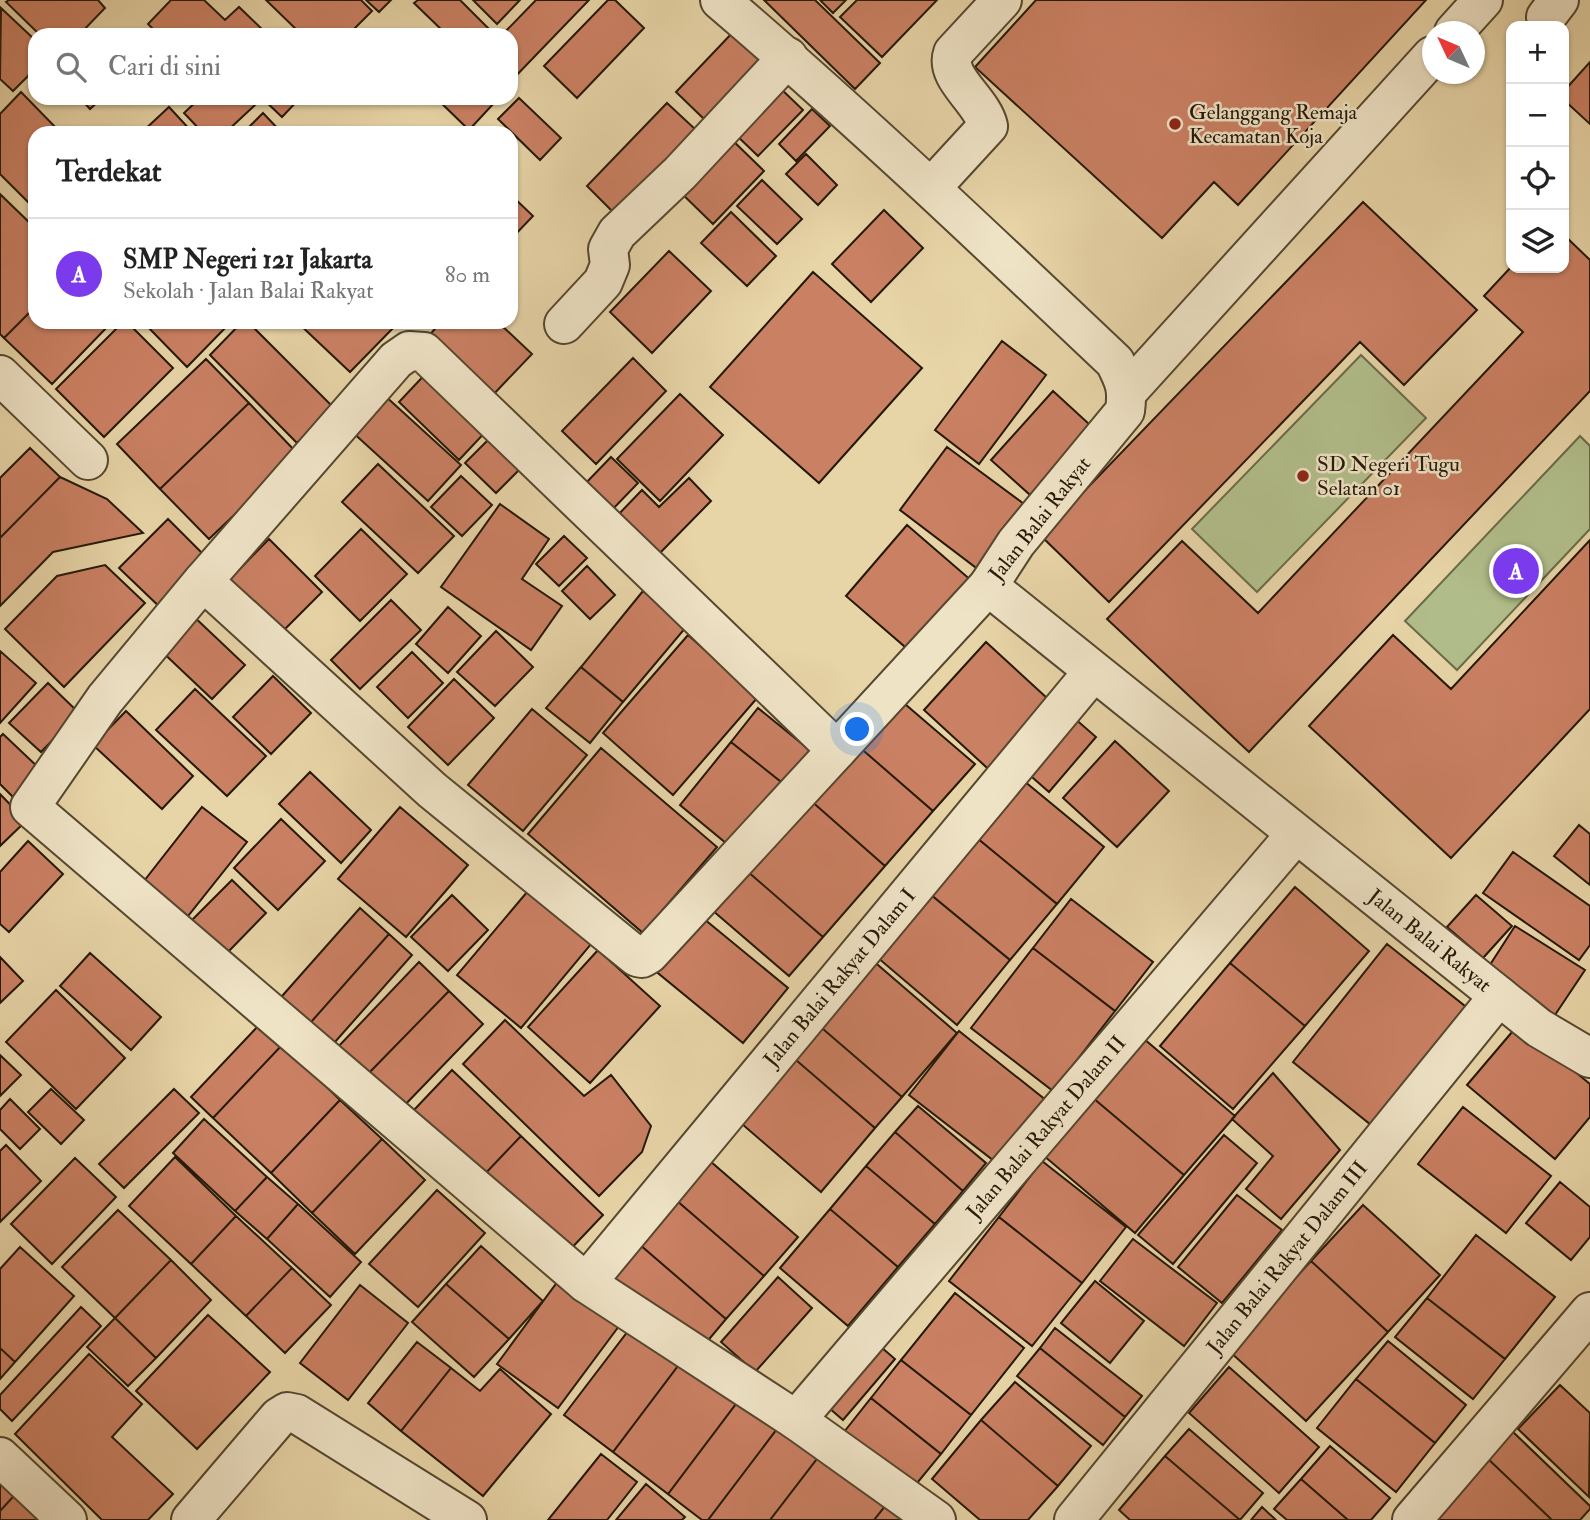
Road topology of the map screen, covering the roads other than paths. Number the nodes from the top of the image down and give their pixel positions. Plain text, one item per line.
1 (720, 0) edge
2 (1002, 0) edge
3 (1483, 0) edge
4 (1464, 21) edge
5 (788, 57) junction
6 (1422, 68) edge
7 (931, 188) junction
8 (564, 324) dead end
9 (0, 375) edge
10 (1128, 391) junction
11 (88, 460) dead end
12 (203, 581) junction
13 (988, 586) junction
14 (1093, 673) junction
15 (837, 750) junction
16 (1296, 834) junction
17 (1499, 996) junction
18 (1590, 1058) edge
19 (586, 1283) junction
20 (1590, 1312) edge
21 (796, 1420) junction
22 (0, 1458) edge
23 (67, 1520) edge
24 (191, 1520) edge
25 (467, 1520) edge
26 (936, 1520) edge
27 (1074, 1520) edge
28 (1412, 1520) edge

1 - 5 street
2 - 7 street
3 - 4 street
5 - 7 street
5 - 8 street
6 - 10 street
7 - 10 street
9 - 11 street
10 - 13 street, Jalan Balai Rakyat
12 - 15 street
12 - 15 street
12 - 19 street
13 - 14 street, Jalan Balai Rakyat
13 - 15 street
14 - 16 street, Jalan Balai Rakyat
14 - 19 street, Jalan Balai Rakyat Dalam I
16 - 17 street, Jalan Balai Rakyat
16 - 21 street, Jalan Balai Rakyat Dalam II
17 - 18 street, Jalan Balai Rakyat
17 - 27 street, Jalan Balai Rakyat Dalam III
19 - 21 street
20 - 28 street
21 - 26 street
22 - 23 street
24 - 25 street

